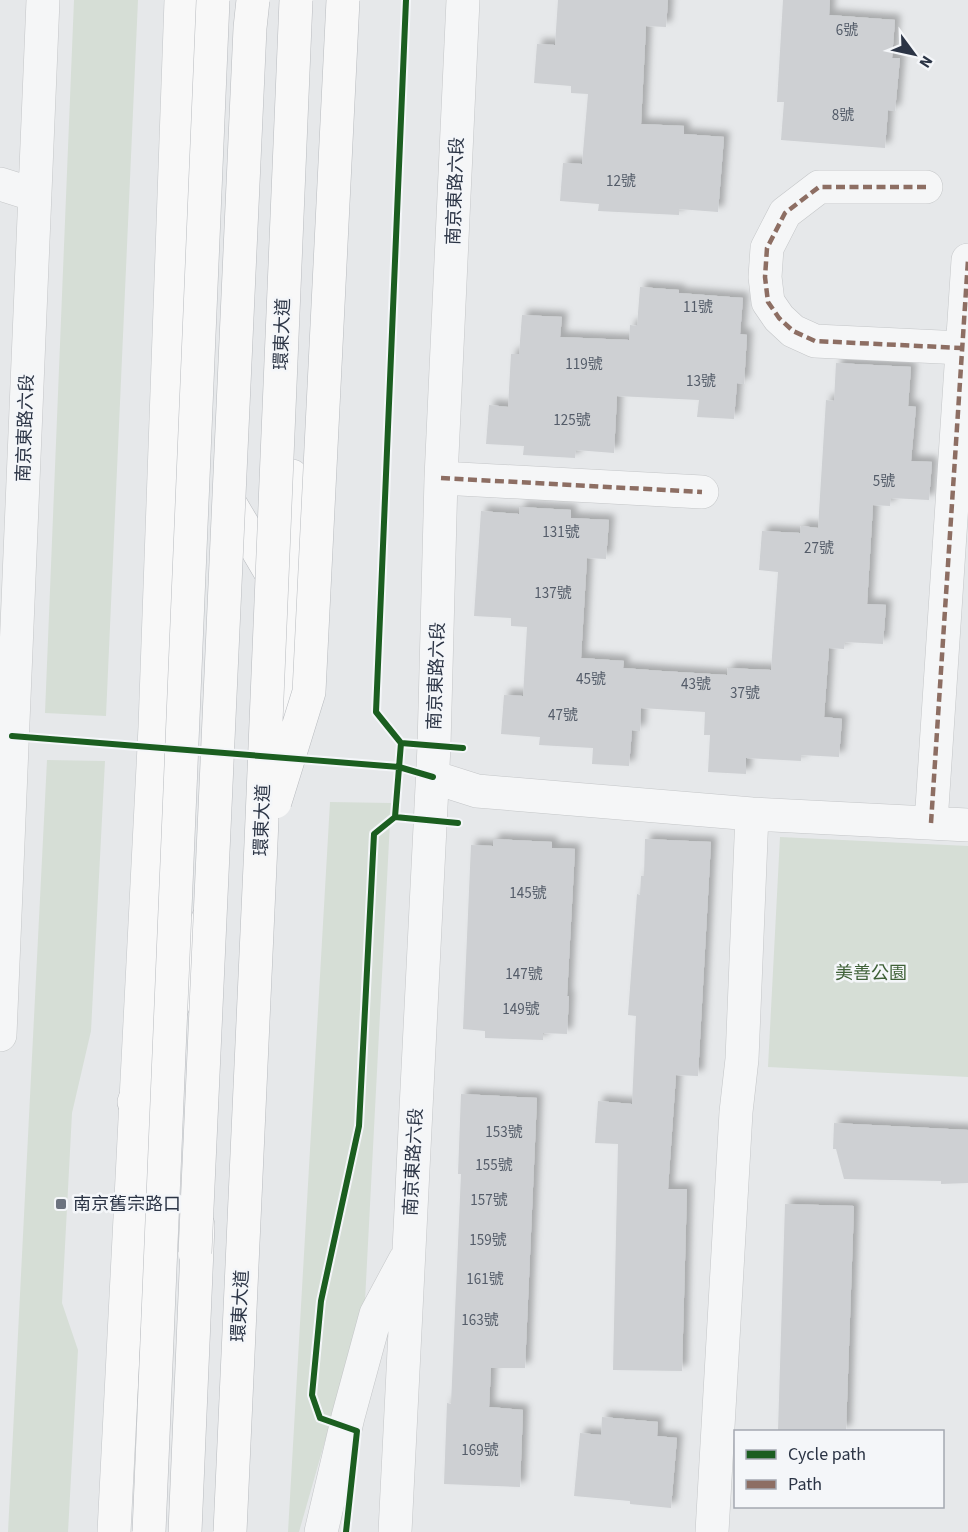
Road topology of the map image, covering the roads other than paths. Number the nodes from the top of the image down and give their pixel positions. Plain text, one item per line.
1 (43, 0) edge
2 (181, 0) edge
3 (213, 0) edge
4 (254, 0) edge
5 (296, 0) edge
6 (307, 0) edge
7 (343, 0) edge
8 (463, 0) edge
9 (0, 184) edge
10 (926, 187) dead end
11 (35, 195) junction
12 (968, 260) edge
13 (962, 348) junction
14 (441, 478) junction
15 (702, 492) dead end
16 (231, 505) junction
17 (288, 602) junction
18 (433, 777) junction
19 (752, 814) junction
20 (931, 823) junction
21 (968, 825) edge
22 (261, 843) junction
23 (212, 909) junction
24 (0, 1035) edge
25 (134, 1102) junction
26 (409, 1253) junction
27 (154, 1411) junction
28 (114, 1532) edge
29 (149, 1532) edge
30 (185, 1532) edge
31 (230, 1532) edge
32 (245, 1532) edge
33 (321, 1532) edge
34 (395, 1532) edge
35 (712, 1532) edge

1 - 11 street, 南京東路六段
2 - 25 main road
3 - 27 main road, bridge
4 - 16 main road
4 - 27 main road, bridge
5 - 22 main road, 環東大道, bridge
6 - 17 main road
7 - 22 main road, bridge
8 - 14 street, 南京東路六段
9 - 11 street
10 - 13 street
11 - 24 street, 南京東路六段
12 - 13 street
13 - 20 street
14 - 15 street
14 - 18 street, 南京東路六段
16 - 17 main road
16 - 23 main road
17 - 32 main road
18 - 19 street
18 - 26 street, 南京東路六段
19 - 20 street
19 - 35 street
20 - 21 street
22 - 31 main road, 環東大道, bridge
23 - 25 main road
23 - 30 main road
25 - 28 main road
26 - 33 street
26 - 34 street, 南京東路六段
27 - 29 main road, bridge

